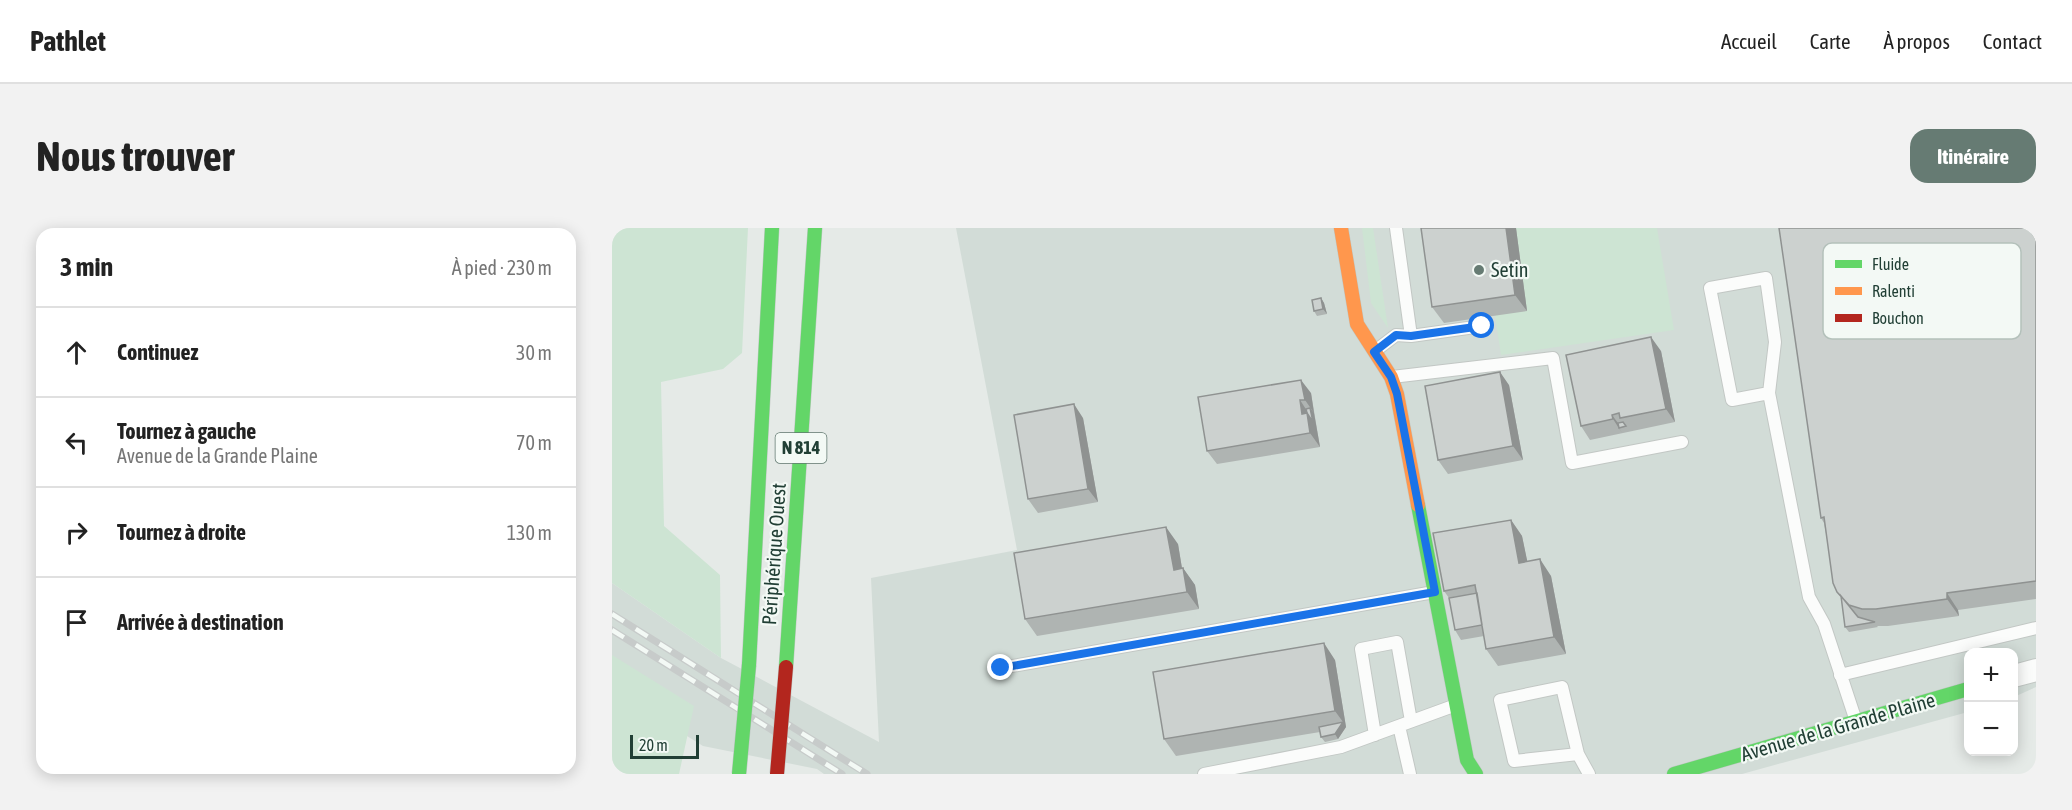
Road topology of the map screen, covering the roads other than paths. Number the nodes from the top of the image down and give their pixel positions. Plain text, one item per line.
1 (772, 228) edge
2 (815, 228) edge
3 (1341, 228) edge
4 (1396, 228) edge
5 (1482, 326) dead end
6 (1411, 336) junction
7 (1374, 352) junction
8 (1391, 377) junction
9 (1769, 393) junction
10 (1682, 442) dead end
11 (1435, 592) junction
12 (2036, 628) edge
13 (1001, 668) dead end
14 (2036, 670) edge
15 (1840, 675) junction
16 (2018, 675) edge
17 (1964, 690) edge
18 (1457, 705) junction
19 (1856, 722) junction
20 (1405, 723) junction
21 (1375, 735) junction
22 (1578, 754) junction
23 (739, 774) edge
24 (777, 774) edge
25 (1204, 774) edge
26 (1410, 774) edge
27 (1476, 774) edge
28 (1589, 774) edge
29 (1674, 774) edge

1 - 23 main road, Périphérique Ouest / N 814, bridge
2 - 24 main road, Périphérique Ouest / N 814, bridge
3 - 7 main road
4 - 6 lane
5 - 6 lane
6 - 7 lane
7 - 8 main road
8 - 10 lane
8 - 11 main road
9 - 9 lane
9 - 15 lane
11 - 13 lane
11 - 18 main road
12 - 15 lane
14 - 16 street
15 - 19 lane
17 - 19 main road, Avenue de la Grande Plaine
18 - 20 lane
18 - 27 main road
19 - 29 main road, Avenue de la Grande Plaine
20 - 21 lane
20 - 21 lane
20 - 26 lane
21 - 25 lane
22 - 22 lane
22 - 28 lane

